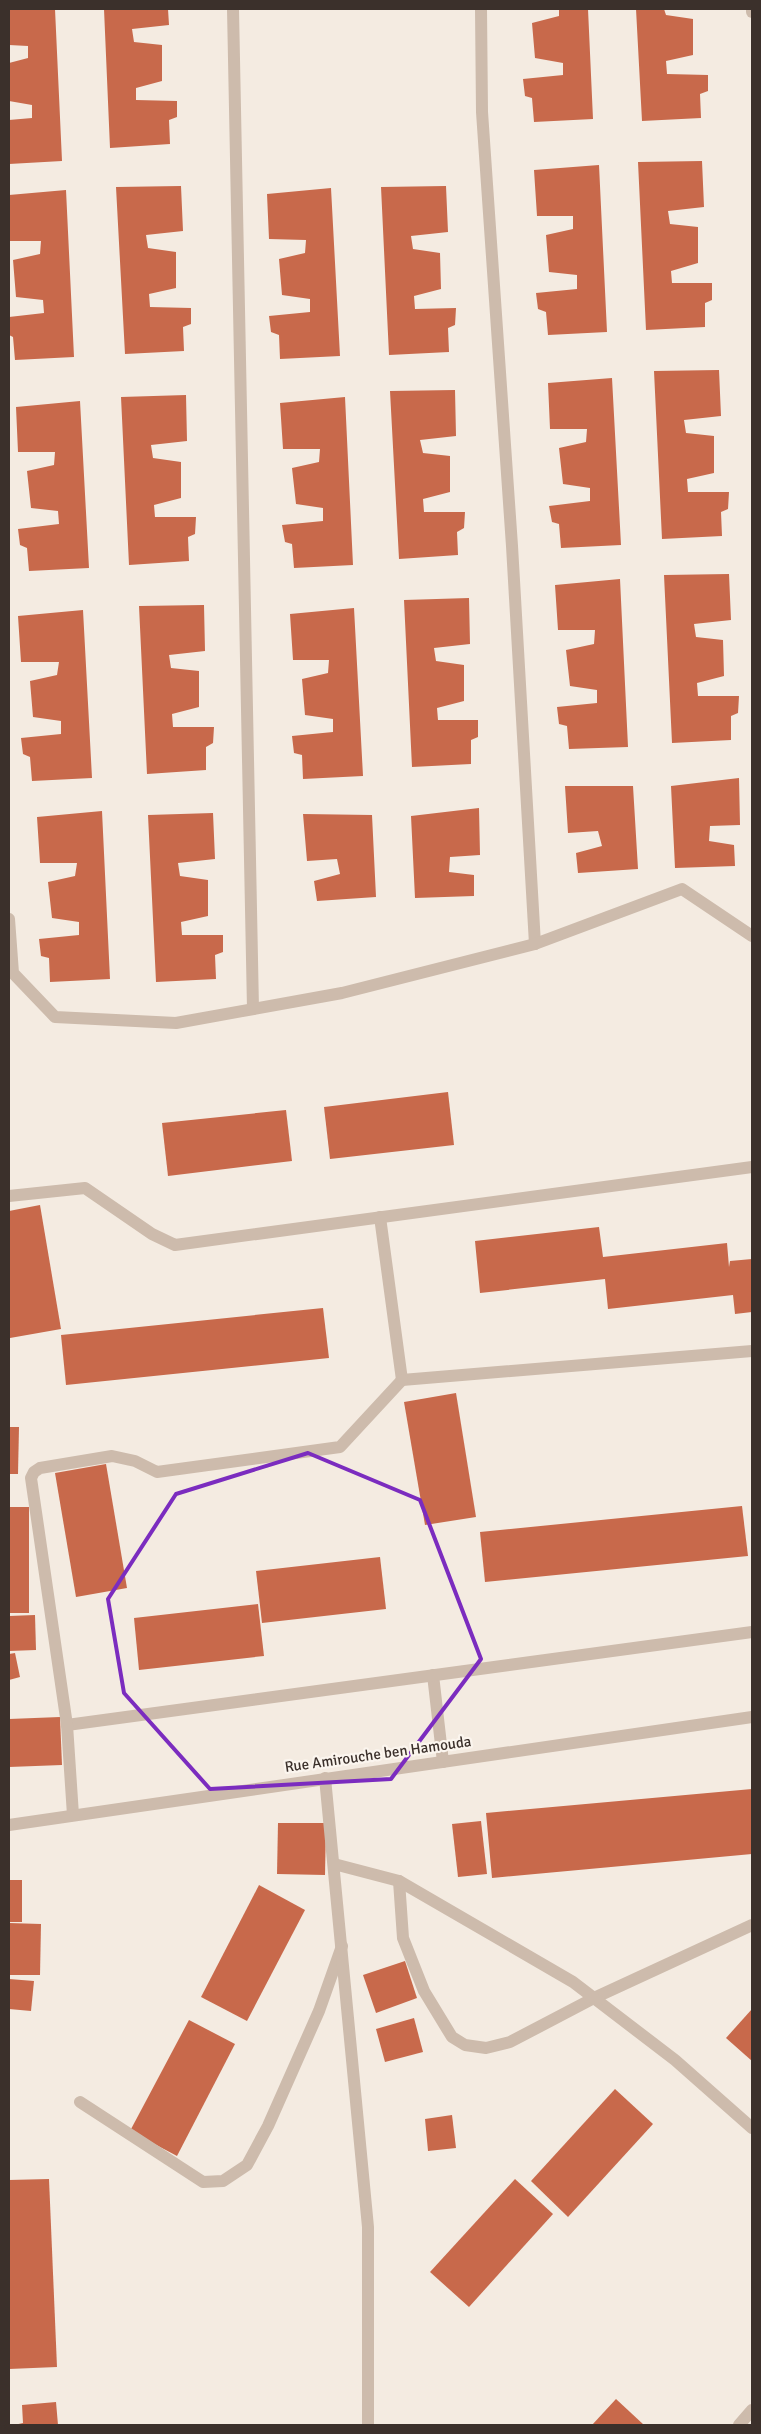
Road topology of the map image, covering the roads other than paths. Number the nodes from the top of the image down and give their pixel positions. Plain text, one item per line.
1 (233, 9) edge
2 (481, 9) edge
3 (9, 920) edge
4 (752, 936) edge
5 (535, 944) junction
6 (253, 1009) junction
7 (752, 1167) edge
8 (9, 1196) edge
9 (380, 1217) junction
10 (752, 1351) edge
11 (402, 1380) junction
12 (752, 1632) edge
13 (433, 1676) junction
14 (752, 1717) edge
15 (67, 1724) junction
16 (443, 1762) junction
17 (326, 1778) junction
18 (73, 1815) junction
19 (9, 1825) edge
20 (334, 1864) junction
21 (399, 1881) junction
22 (752, 1925) edge
23 (343, 1944) junction
24 (594, 1998) junction
25 (80, 2102) dead end
26 (752, 2128) edge
27 (752, 2410) edge
28 (368, 2425) edge
29 (739, 2425) edge

1 - 6 street
2 - 5 street
3 - 6 street
4 - 5 street
5 - 6 street
7 - 9 street
8 - 9 street
9 - 11 street
10 - 11 street
11 - 15 street
12 - 13 street
13 - 15 street
13 - 16 street
14 - 16 street, Rue Amirouche ben Hamouda
15 - 18 street
16 - 17 street, Rue Amirouche ben Hamouda
17 - 18 street, Rue Amirouche ben Hamouda
17 - 20 street
18 - 19 street, Rue Amirouche ben Hamouda
20 - 21 street
20 - 23 street
21 - 24 street
21 - 24 street
22 - 24 street
23 - 25 street
23 - 28 street
24 - 26 street
27 - 29 street

